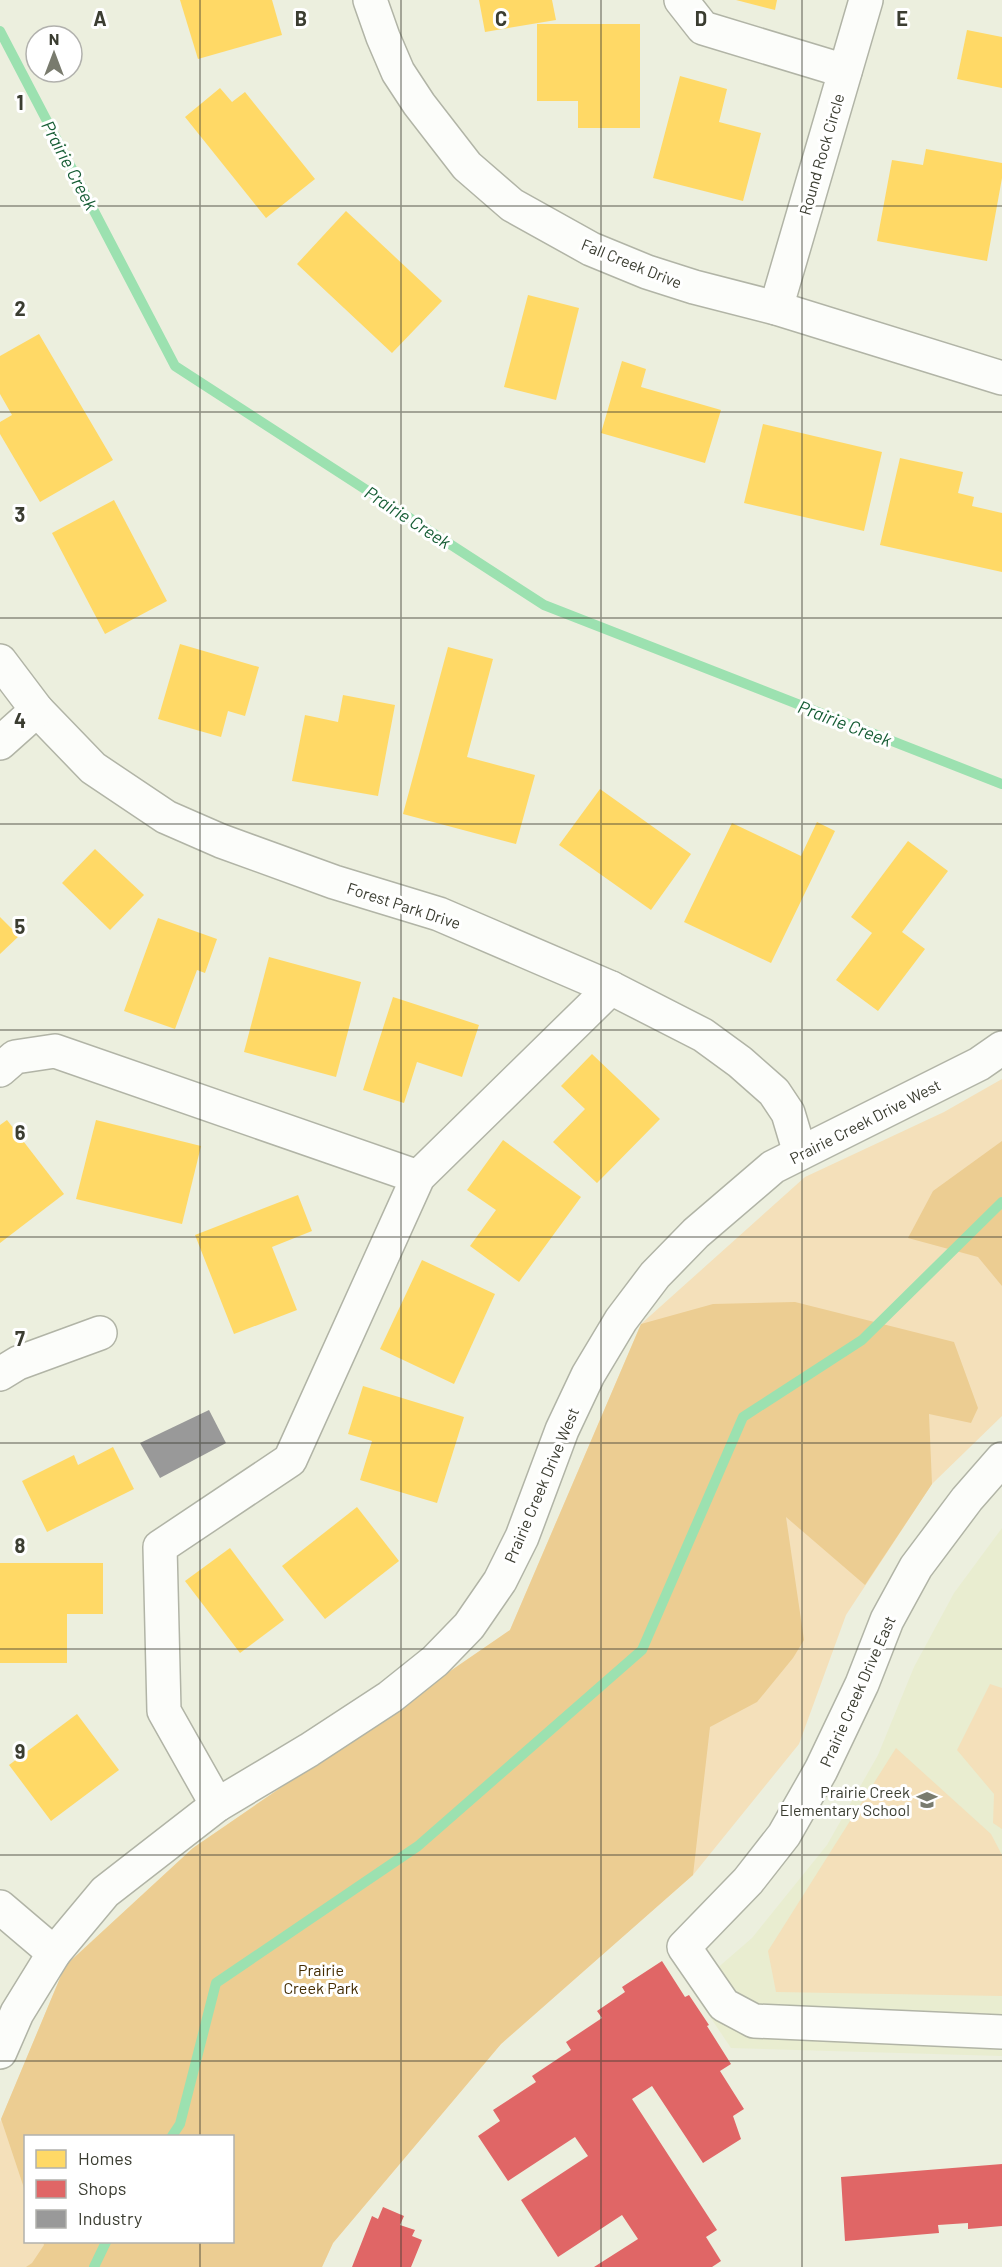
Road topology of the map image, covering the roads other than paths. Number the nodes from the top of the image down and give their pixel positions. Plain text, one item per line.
1 (370, 0) edge
2 (681, 0) edge
3 (866, 0) edge
4 (846, 71) junction
5 (776, 308) junction
6 (1002, 378) edge
7 (0, 661) edge
8 (37, 710) junction
9 (0, 743) edge
10 (610, 988) junction
11 (1002, 1048) edge
12 (0, 1070) edge
13 (800, 1153) junction
14 (418, 1177) junction
15 (100, 1333) dead end
16 (0, 1374) edge
17 (1002, 1459) edge
18 (217, 1805) junction
19 (0, 1907) edge
20 (54, 1953) junction
21 (1002, 2032) edge
22 (0, 2052) edge

1 - 5 street, Fall Creek Drive
2 - 4 street
3 - 4 street, Round Rock Circle
4 - 5 street, Round Rock Circle
5 - 6 street, Fall Creek Drive
7 - 8 street, Forest Park Drive
8 - 9 street
8 - 10 street, Forest Park Drive
10 - 13 street, Forest Park Drive
10 - 14 street
11 - 13 street, Prairie Creek Drive West
12 - 14 street
13 - 18 street, Prairie Creek Drive West
14 - 18 street
15 - 16 street
17 - 21 street, Prairie Creek Drive East
18 - 20 street, Prairie Creek Drive West
19 - 20 street
20 - 22 street, Prairie Creek Drive West

